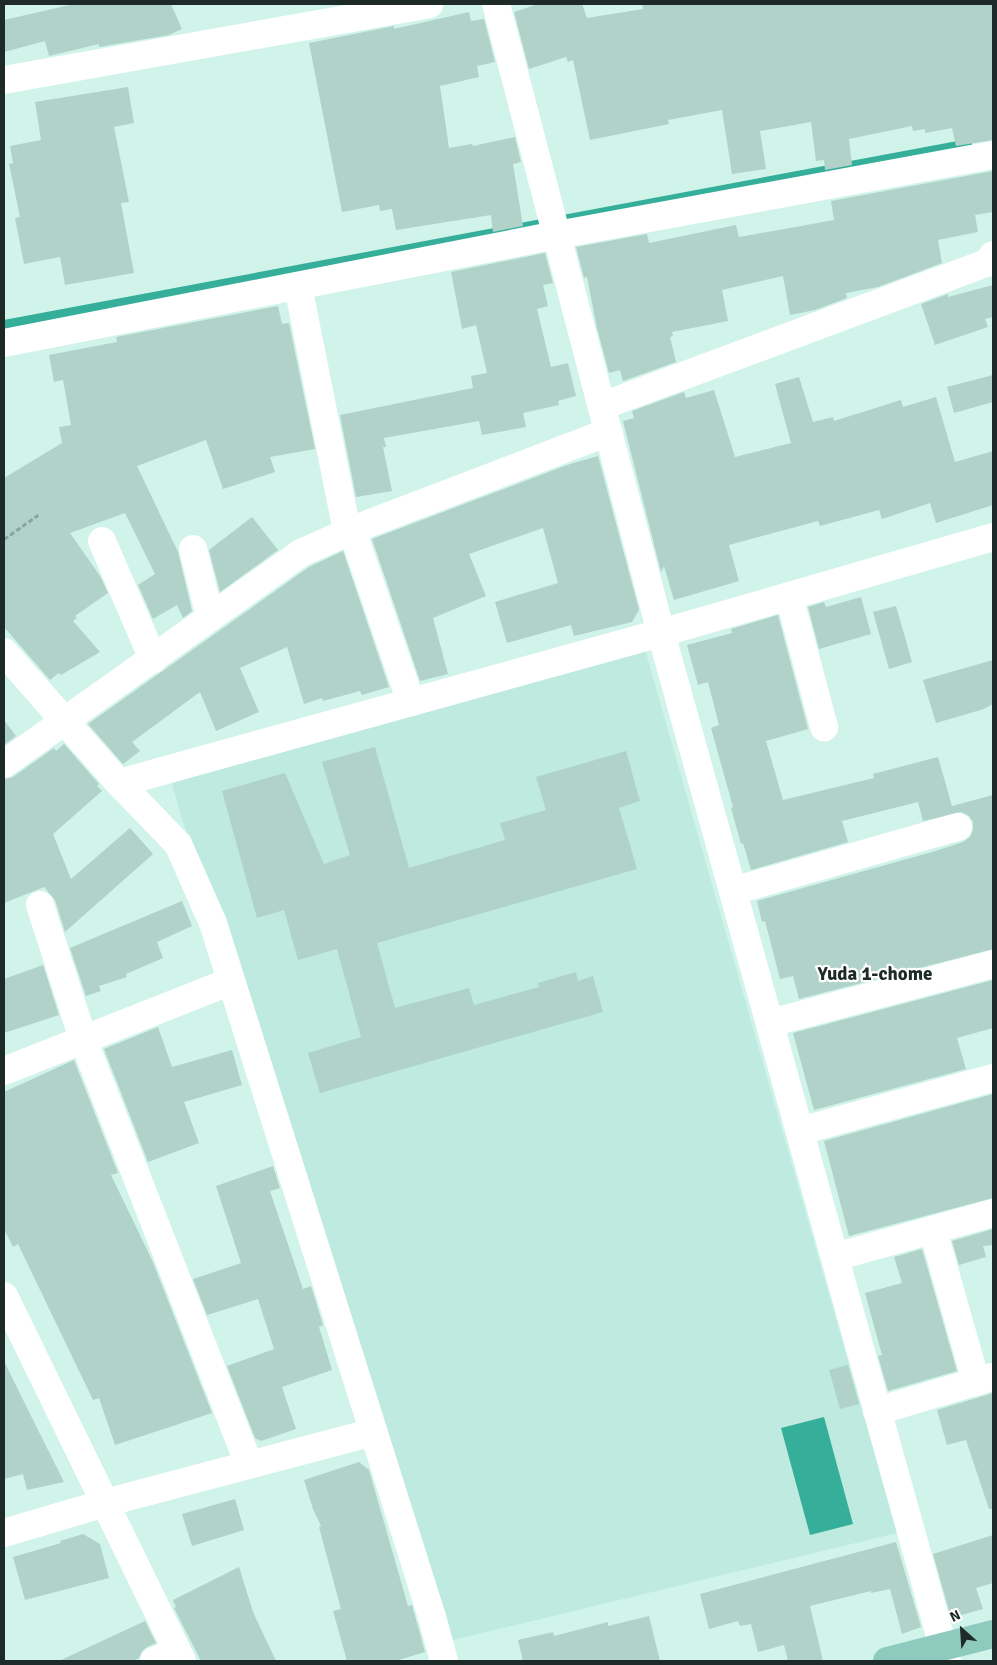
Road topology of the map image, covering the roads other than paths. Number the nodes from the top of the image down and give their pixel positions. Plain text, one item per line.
1 (429, 4) edge
2 (496, 4) edge
3 (4, 80) edge
4 (993, 156) edge
5 (554, 227) junction
6 (993, 255) edge
7 (298, 286) junction
8 (4, 343) edge
9 (602, 406) junction
10 (609, 432) junction
11 (349, 531) junction
12 (993, 537) edge
13 (102, 541) dead end
14 (193, 549) dead end
15 (789, 596) junction
16 (210, 617) junction
17 (661, 632) junction
18 (4, 652) edge
19 (153, 659) junction
20 (411, 702) junction
21 (64, 722) junction
22 (824, 727) dead end
23 (4, 764) edge
24 (119, 783) junction
25 (958, 827) dead end
26 (733, 891) junction
27 (40, 905) dead end
28 (993, 964) edge
29 (231, 981) junction
30 (770, 1023) junction
31 (83, 1039) junction
32 (4, 1071) edge
33 (993, 1078) edge
34 (800, 1131) junction
35 (993, 1214) edge
36 (933, 1230) junction
37 (835, 1257) junction
38 (4, 1296) edge
39 (984, 1379) edge
40 (877, 1411) junction
41 (373, 1432) junction
42 (249, 1465) junction
43 (105, 1503) junction
44 (4, 1533) edge
45 (993, 1634) edge
46 (945, 1654) edge
47 (171, 1658) edge
48 (444, 1661) edge
49 (887, 1661) edge

1 - 3 street
2 - 5 street
4 - 5 street
5 - 7 street
5 - 9 street
6 - 9 street
7 - 8 street
7 - 11 street
9 - 10 street
10 - 11 street
10 - 17 street
11 - 16 street
11 - 20 street
12 - 15 street
13 - 19 street
14 - 16 street
15 - 17 street
15 - 22 street
16 - 19 street
17 - 20 street
17 - 26 street
18 - 21 street
19 - 21 street
20 - 24 street
21 - 23 street
21 - 24 street
24 - 29 street
25 - 26 street
26 - 30 street
27 - 31 street
28 - 30 street
29 - 31 street
29 - 41 street
30 - 34 street
31 - 32 street
31 - 42 street
33 - 34 street
34 - 37 street
35 - 36 street
36 - 37 street
36 - 39 street
37 - 40 street
38 - 43 street
39 - 40 street
40 - 46 street
41 - 42 street
41 - 48 street
42 - 43 street
43 - 44 street
43 - 47 street
45 - 46 main road
46 - 49 main road

